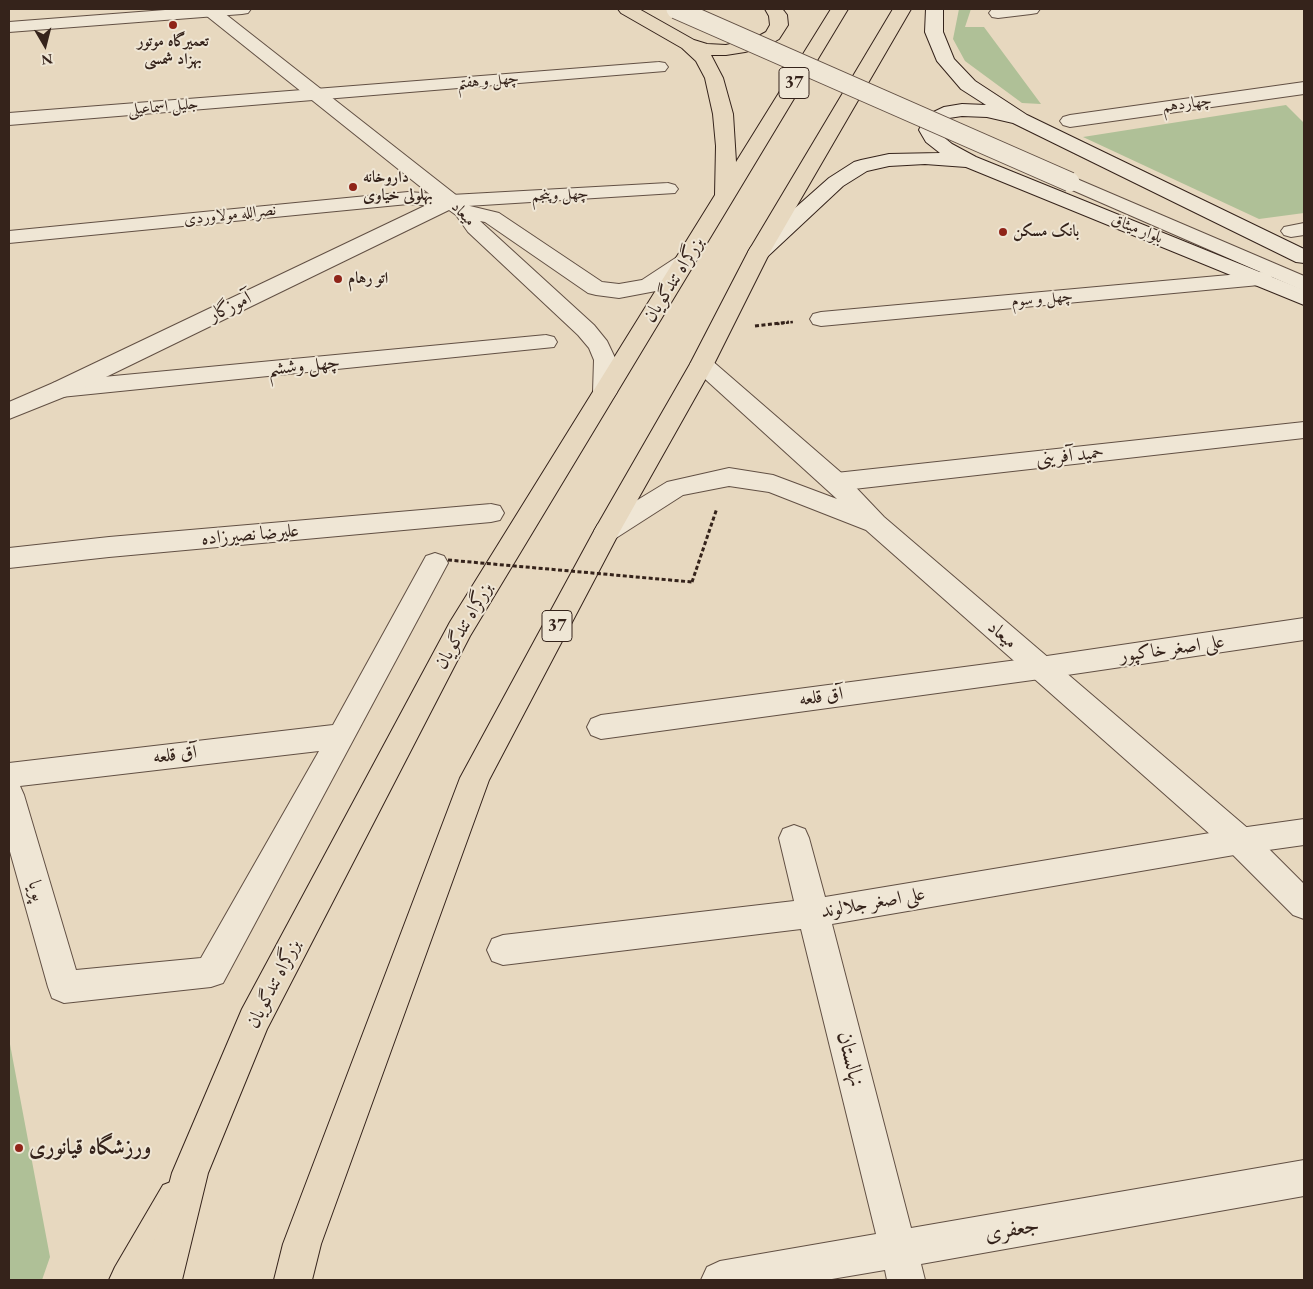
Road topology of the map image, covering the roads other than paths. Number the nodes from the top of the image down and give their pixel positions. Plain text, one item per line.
1 (242, 9) edge
2 (627, 9) edge
3 (676, 9) edge
4 (695, 9) edge
5 (773, 9) edge
6 (839, 9) edge
7 (902, 9) edge
8 (934, 9) edge
9 (1031, 9) edge
10 (210, 10) edge
11 (998, 13) dead end
12 (9, 27) edge
13 (688, 44) junction
14 (659, 67) dead end
15 (1304, 88) edge
16 (316, 94) junction
17 (9, 119) edge
18 (1020, 119) junction
19 (1070, 121) dead end
20 (968, 161) junction
21 (668, 189) dead end
22 (725, 195) junction
23 (457, 206) junction
24 (9, 237) edge
25 (759, 252) junction
26 (1304, 257) edge
27 (685, 262) junction
28 (1304, 274) edge
29 (1262, 279) junction
30 (1304, 284) edge
31 (1304, 298) edge
32 (821, 319) road end
33 (546, 342) dead end
34 (702, 364) junction
35 (61, 389) junction
36 (605, 392) junction
37 (9, 411) edge
38 (1304, 430) edge
39 (836, 482) junction
40 (491, 513) dead end
41 (875, 524) junction
42 (607, 531) junction
43 (9, 558) edge
44 (441, 561) road end
45 (1304, 629) edge
46 (1040, 668) junction
47 (602, 727) dead end
48 (342, 736) junction
49 (9, 775) edge
50 (9, 795) edge
51 (1304, 832) edge
52 (794, 838) dead end
53 (1240, 840) junction
54 (1304, 904) edge
55 (813, 913) junction
56 (503, 950) dead end
57 (190, 1173) junction
58 (1304, 1178) edge
59 (902, 1265) edge
60 (128, 1280) edge
61 (163, 1280) edge
62 (293, 1280) edge
63 (720, 1280) edge

1 - 10 street
2 - 13 main road
3 - 30 street, bridge
4 - 28 street
5 - 13 main road
6 - 22 main road, بزرگراه تندگویان / 37
7 - 25 main road, 37
8 - 18 street
9 - 11 street
10 - 12 street
10 - 16 street, میعاد
13 - 22 main road
14 - 16 street, چهل و هفتم
15 - 19 street, چهاردهم
16 - 17 street, جلیل اسماعیلی
16 - 23 street, میعاد
18 - 20 street
18 - 26 street
20 - 25 street
20 - 29 street, بلوار میثاق
21 - 23 street, چهل وپنجم
22 - 27 main road, بزرگراه تندگویان / 37
23 - 24 street, نصرالله مولاوردی
23 - 27 street
23 - 35 street, آموزگار
23 - 36 street, میعاد
25 - 34 main road, 37
27 - 36 main road, بزرگراه تندگویان / 37
29 - 31 street, بلوار میثاق
29 - 32 street, چهل و سوم
33 - 35 street, چهل وششم
34 - 39 street, میعاد
34 - 42 main road, 37
35 - 37 street, آموزگار
36 - 57 main road, بزرگراه تندگویان / 37
38 - 39 street, حمید آفرینی
39 - 41 street, میعاد
40 - 43 street, علیرضا نصیرزاده
41 - 42 street
41 - 46 street, میعاد
42 - 62 main road, 37
44 - 48 street
45 - 46 street, علی اصغر خاکپور
46 - 47 street, آق قلعه
46 - 53 street, میعاد
48 - 49 street, آق قلعه
48 - 50 street, پویا
51 - 53 street, علی اصغر جلالوند
52 - 55 street, نهالستان
53 - 54 street, میعاد
53 - 55 street, علی اصغر جلالوند
55 - 56 street, علی اصغر جلالوند
55 - 59 street, نهالستان
57 - 60 main road
57 - 61 main road, بزرگراه تندگویان / 37
58 - 59 street, جعفری
59 - 63 street, جعفری

